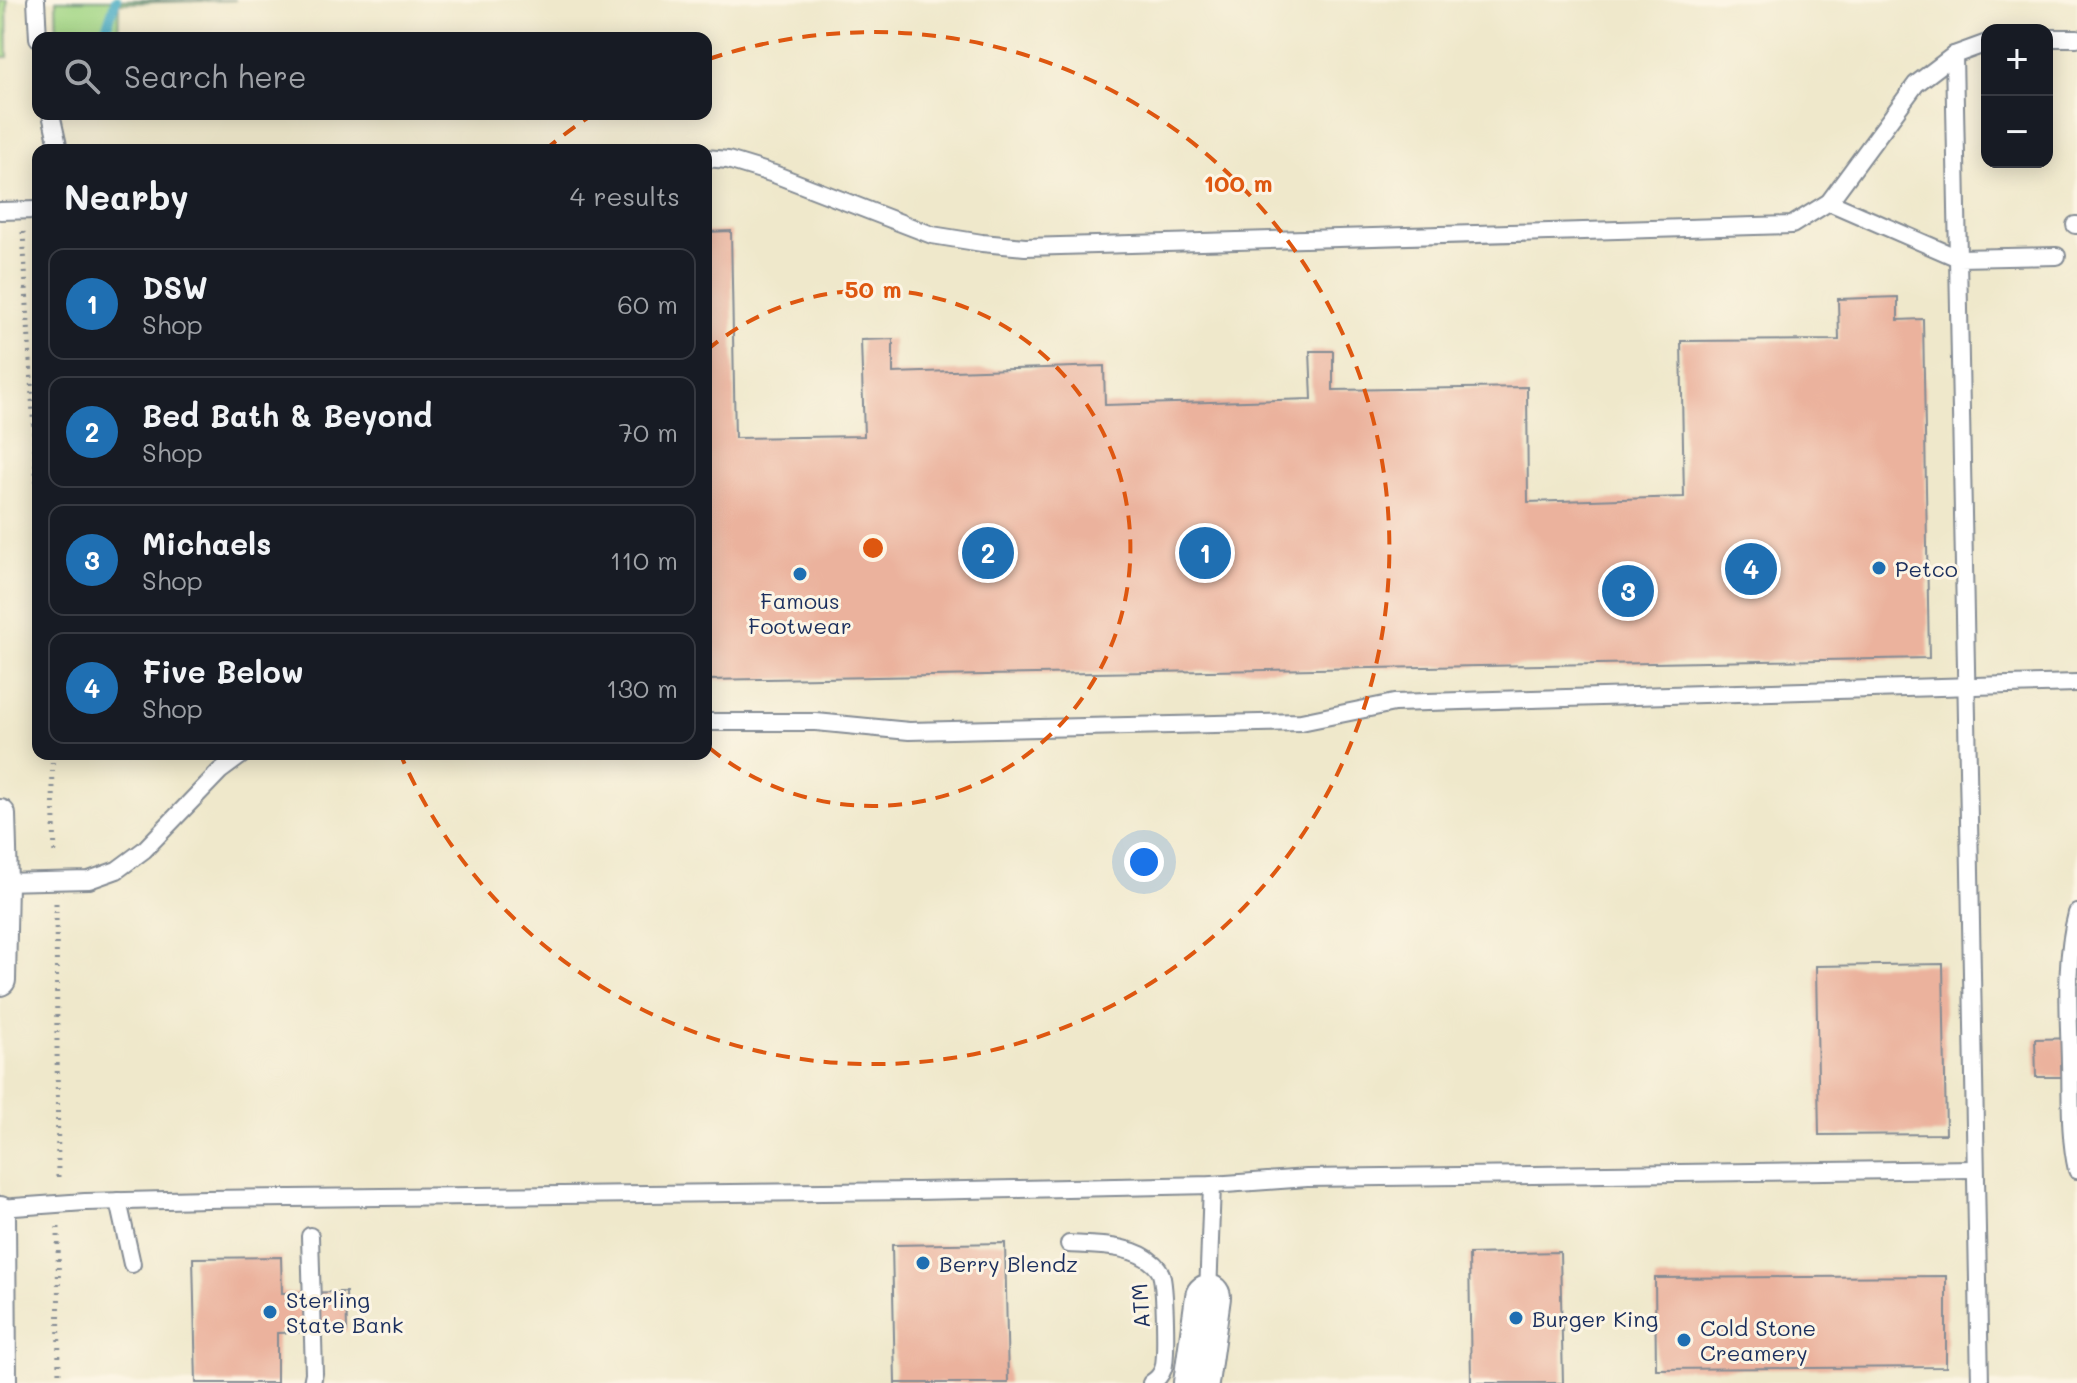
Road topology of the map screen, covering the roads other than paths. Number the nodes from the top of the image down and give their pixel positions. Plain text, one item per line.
1 (36, 0) edge
2 (38, 32) edge
3 (2053, 38) edge
4 (2077, 38) edge
5 (1981, 45) edge
6 (1954, 55) junction
7 (52, 120) edge
8 (58, 144) edge
9 (712, 159) edge
10 (1829, 202) junction
11 (0, 211) edge
12 (30, 211) edge
13 (2057, 256) dead end
14 (1958, 258) junction
15 (2077, 683) edge
16 (1966, 686) junction
17 (712, 722) edge
18 (235, 760) edge
19 (0, 815) edge
20 (1, 882) edge
21 (2077, 913) edge
22 (0, 980) edge
23 (1975, 1169) junction
24 (2077, 1170) edge
25 (1212, 1185) junction
26 (118, 1201) junction
27 (0, 1210) edge
28 (310, 1236) dead end
29 (1069, 1244) dead end
30 (132, 1264) dead end
31 (1208, 1297) junction
32 (1, 1383) edge
33 (312, 1383) edge
34 (1151, 1383) edge
35 (1196, 1383) edge
36 (1212, 1383) edge
37 (1980, 1383) edge

1 - 2 lane
3 - 4 lane
5 - 6 lane
6 - 10 lane
6 - 14 lane
7 - 8 lane
9 - 10 lane
10 - 14 lane
11 - 12 lane
13 - 14 lane
14 - 16 lane
15 - 16 lane
16 - 17 lane
16 - 23 lane
18 - 20 lane
19 - 20 street
20 - 22 street
21 - 24 lane
23 - 25 lane
23 - 37 lane
25 - 26 lane
25 - 31 lane
26 - 27 lane
26 - 30 lane
27 - 32 street
28 - 33 lane
29 - 34 lane, ATM
31 - 35 main road
31 - 36 lane

